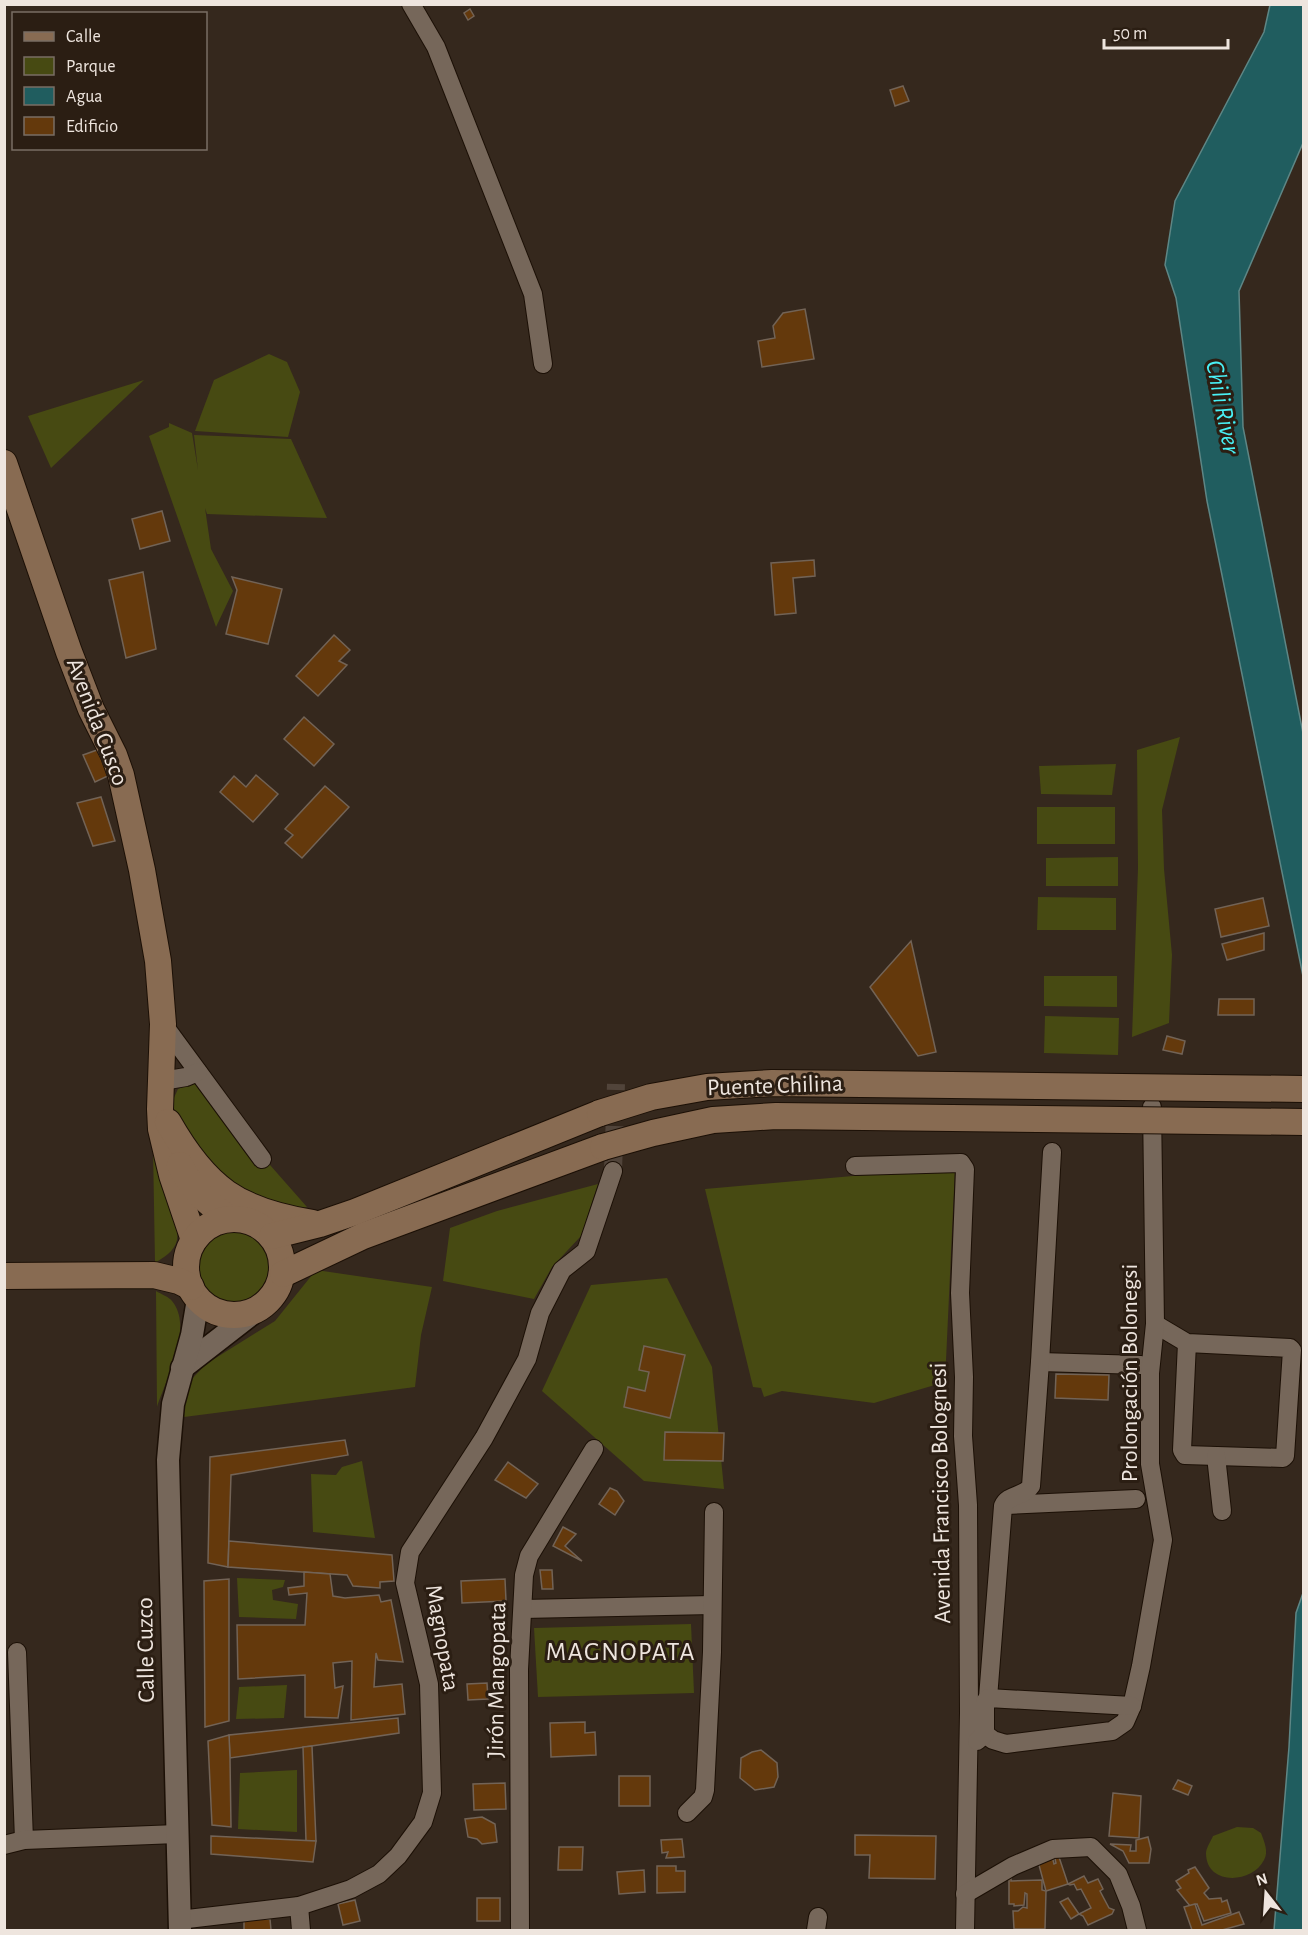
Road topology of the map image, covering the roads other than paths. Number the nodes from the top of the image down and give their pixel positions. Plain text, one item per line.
1 (411, 4) edge
2 (543, 364) dead end
3 (4, 463) edge
4 (163, 1024) junction
5 (198, 1072) junction
6 (162, 1088) junction
7 (1304, 1089) edge
8 (1152, 1107) dead end
9 (168, 1122) junction
10 (1304, 1122) edge
11 (1052, 1152) dead end
12 (262, 1159) dead end
13 (855, 1166) dead end
14 (613, 1171) tunnel mouth
15 (230, 1218) junction
16 (320, 1224) junction
17 (272, 1236) junction
18 (191, 1246) junction
19 (282, 1274) junction
20 (154, 1275) junction
21 (4, 1276) edge
22 (194, 1293) junction
23 (262, 1306) junction
24 (1155, 1324) junction
25 (1187, 1343) junction
26 (1041, 1362) junction
27 (1141, 1365) dead end
28 (181, 1370) junction
29 (594, 1449) dead end
30 (1216, 1456) junction
31 (1136, 1499) dead end
32 (1003, 1506) junction
33 (1222, 1511) dead end
34 (714, 1512) dead end
35 (712, 1605) junction
36 (523, 1609) junction
37 (17, 1652) dead end
38 (987, 1699) junction
39 (1132, 1707) junction
40 (985, 1734) junction
41 (968, 1751) junction
42 (687, 1814) dead end
43 (177, 1834) junction
44 (24, 1840) junction
45 (4, 1845) edge
46 (966, 1894) junction
47 (299, 1906) junction
48 (179, 1925) edge
49 (301, 1930) edge
50 (520, 1930) edge
51 (965, 1930) edge
52 (1137, 1930) edge

1 - 2 street
3 - 4 main road, Avenida Cusco
4 - 5 street
4 - 6 main road, Avenida Cusco
5 - 6 street
5 - 12 street
6 - 9 main road, Avenida Cusco
6 - 18 main road, Avenida Cusco
7 - 16 main road, Puente Chilina, bridge
8 - 24 street, Prolongación Bolonegsi
9 - 15 main road, Avenida Cusco
9 - 16 main road
10 - 19 main road, Puente Chilina, bridge
11 - 26 street
13 - 41 street, Avenida Francisco Bolognesi
14 - 47 street, Magnopata
15 - 17 main road
15 - 18 main road
16 - 17 main road, Puente Chilina
17 - 19 main road
18 - 20 main road
18 - 22 main road
19 - 23 main road
20 - 21 main road
20 - 22 main road
22 - 23 main road
22 - 28 street, Calle Cuzco
23 - 28 street
24 - 25 street
24 - 39 street, Prolongación Bolonegsi
25 - 30 street
25 - 30 street
26 - 27 street
26 - 32 street
28 - 43 street, Calle Cuzco
29 - 36 street, Jirón Mangopata
30 - 33 street
31 - 32 street
32 - 38 street
34 - 35 street
35 - 36 street
35 - 42 street
36 - 50 street, Jirón Mangopata
37 - 44 street
38 - 39 street
38 - 40 street
39 - 40 street
40 - 41 street
41 - 46 street, Avenida Francisco Bolognesi
43 - 44 street
43 - 48 street, Calle Cuzco
44 - 45 street
46 - 51 street, Avenida Francisco Bolognesi
46 - 52 street
47 - 48 street, Magnopata
47 - 49 street

